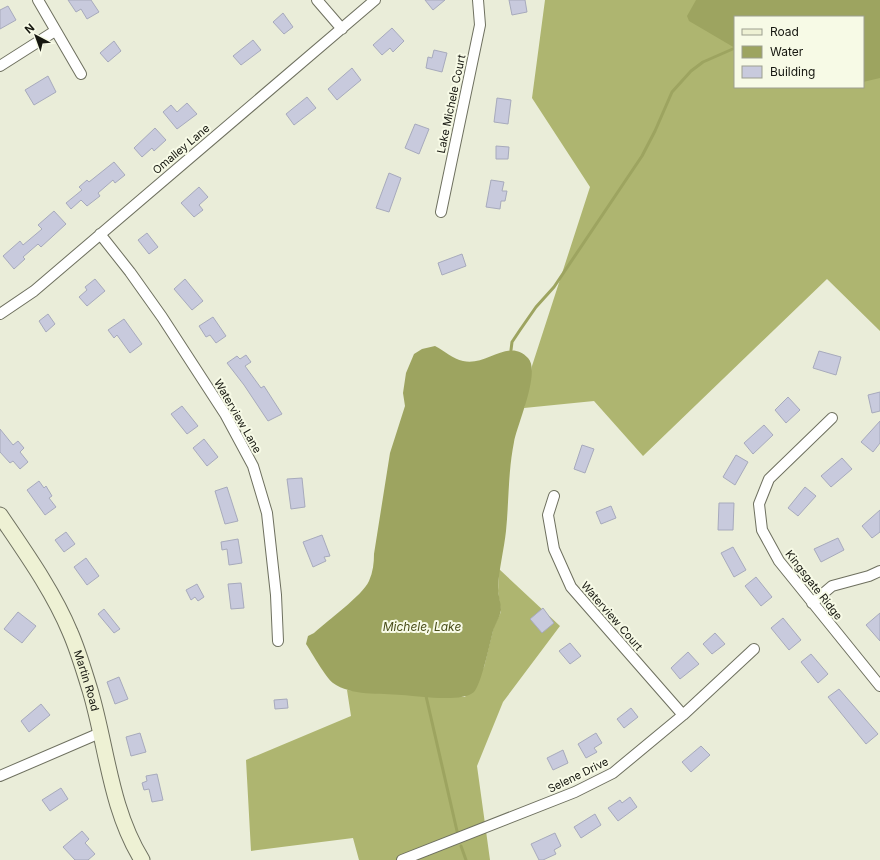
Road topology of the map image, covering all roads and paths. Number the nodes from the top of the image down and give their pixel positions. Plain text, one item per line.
1 (38, 0) edge
2 (317, 0) edge
3 (375, 0) edge
4 (478, 0) edge
5 (342, 28) junction
6 (55, 31) junction
7 (0, 66) edge
8 (81, 74) dead end
9 (441, 212) dead end
10 (100, 234) junction
11 (0, 314) edge
12 (832, 418) dead end
13 (554, 496) dead end
14 (0, 515) edge
15 (880, 571) edge
16 (812, 603) junction
17 (278, 641) dead end
18 (754, 649) dead end
19 (880, 686) edge
20 (683, 715) junction
21 (100, 733) junction
22 (0, 776) edge
23 (142, 860) edge
24 (402, 860) edge

1 - 6 street
2 - 5 street
3 - 5 street, Omalley Lane
4 - 9 street, Lake Michele Court
5 - 10 street, Omalley Lane
6 - 7 street
6 - 8 street
10 - 11 street, Omalley Lane
10 - 17 street, Waterview Lane
12 - 16 street, Kingsgate Ridge
13 - 20 street, Waterview Court
14 - 21 street, Martin Road
15 - 16 street
16 - 19 street, Kingsgate Ridge
18 - 20 street, Selene Drive
20 - 24 street, Selene Drive
21 - 22 street
21 - 23 street, Martin Road

